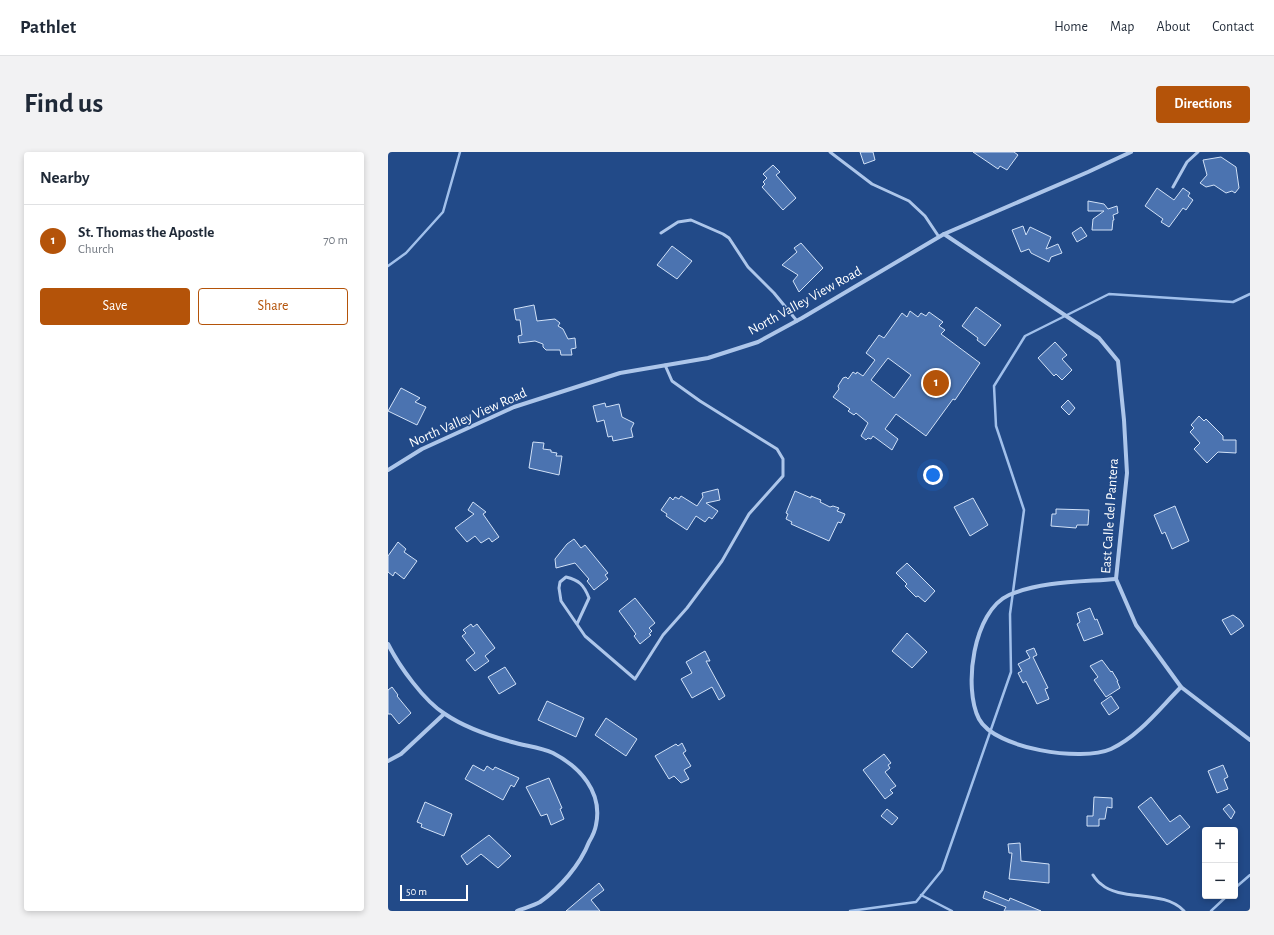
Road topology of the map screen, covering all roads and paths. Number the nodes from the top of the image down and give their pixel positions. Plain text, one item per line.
1 (830, 152) edge
2 (1131, 152) edge
3 (1198, 152) edge
4 (1173, 187) dead end
5 (661, 233) dead end
6 (944, 234) junction
7 (939, 237) junction
8 (797, 321) junction
9 (665, 365) junction
10 (388, 470) edge
11 (1116, 579) junction
12 (577, 624) junction
13 (388, 644) edge
14 (1181, 687) junction
15 (444, 714) junction
16 (1250, 740) edge
17 (388, 761) edge
18 (1092, 874) dead end
19 (517, 911) edge
20 (1184, 911) edge

1 - 7 lane
2 - 6 street, North Valley View Road
3 - 4 lane
5 - 8 lane
6 - 7 street, North Valley View Road
6 - 11 street, East Calle del Pantera
7 - 8 street, North Valley View Road
8 - 9 street, North Valley View Road
9 - 10 street, North Valley View Road
9 - 12 lane
11 - 14 street, East Calle del Pantera
11 - 14 street
12 - 12 lane
13 - 15 street
14 - 16 street, East Calle del Pantera
15 - 17 street
15 - 19 street
18 - 20 lane

